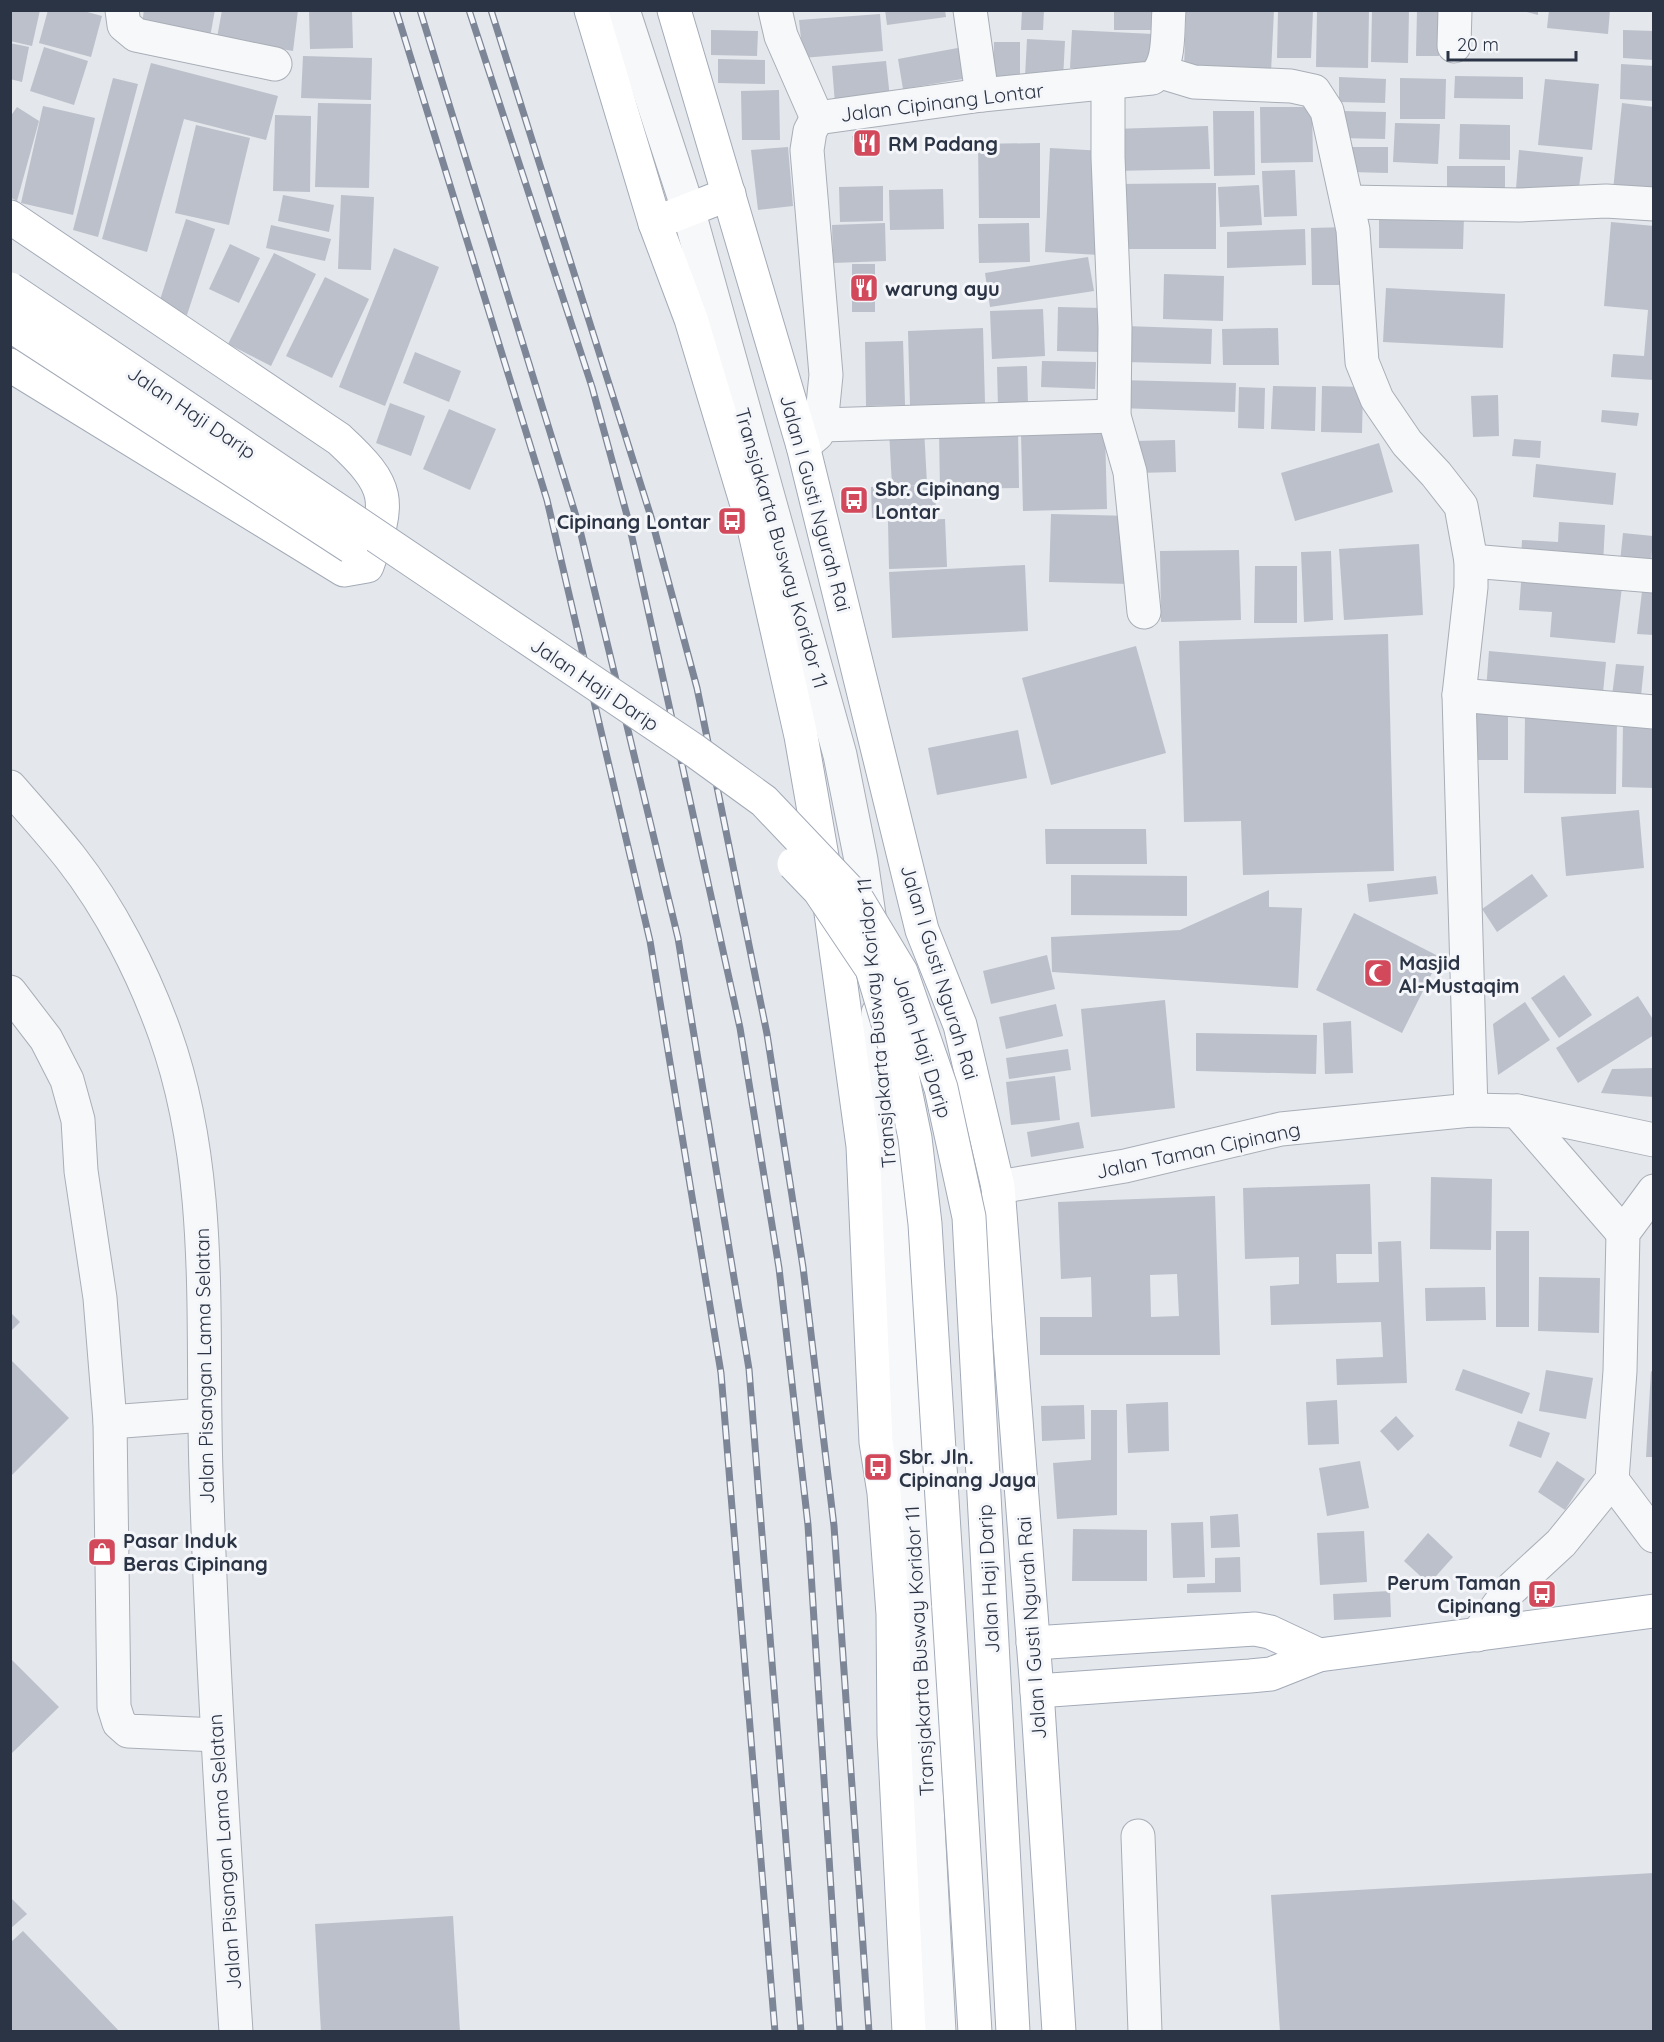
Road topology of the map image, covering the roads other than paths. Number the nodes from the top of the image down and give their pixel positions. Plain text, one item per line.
1 (122, 10) edge
2 (591, 10) edge
3 (622, 10) edge
4 (674, 10) edge
5 (775, 10) edge
6 (970, 10) edge
7 (1170, 10) edge
8 (1455, 10) edge
9 (1454, 46) dead end
10 (276, 64) dead end
11 (1161, 72) junction
12 (1108, 83) junction
13 (982, 95) junction
14 (817, 118) junction
15 (729, 194) junction
16 (1348, 202) junction
17 (1653, 204) edge
18 (688, 209) junction
19 (10, 217) edge
20 (655, 222) junction
21 (10, 290) edge
22 (10, 325) edge
23 (10, 365) edge
24 (1114, 416) junction
25 (812, 436) junction
26 (1471, 561) junction
27 (1653, 576) edge
28 (1144, 612) dead end
29 (1459, 695) junction
30 (1653, 712) edge
31 (10, 787) edge
32 (10, 992) edge
33 (1471, 1110) junction
34 (1517, 1111) junction
35 (1653, 1140) edge
36 (998, 1187) junction
37 (1653, 1191) edge
38 (1623, 1233) junction
39 (204, 1415) junction
40 (110, 1422) junction
41 (1612, 1480) junction
42 (1653, 1536) edge
43 (1653, 1611) edge
44 (1478, 1635) junction
45 (1033, 1643) junction
46 (1319, 1655) junction
47 (1037, 1690) junction
48 (217, 1735) junction
49 (1138, 1836) dead end
50 (236, 2031) edge
51 (909, 2031) edge
52 (939, 2031) edge
53 (975, 2031) edge
54 (1012, 2031) edge
55 (1059, 2031) edge
56 (1144, 2031) edge

1 - 10 street
2 - 20 main road
3 - 18 street, Transjakarta Busway Koridor 11
4 - 15 main road, Jalan I Gusti Ngurah Rai
5 - 14 street
6 - 13 street
7 - 11 street
8 - 9 street
11 - 12 street, Jalan Cipinang Lontar
11 - 16 street
12 - 13 street, Jalan Cipinang Lontar
12 - 24 street
13 - 14 street, Jalan Cipinang Lontar
14 - 25 street, Jalan Cipinang Lontar
15 - 18 main road
15 - 25 main road, Jalan I Gusti Ngurah Rai
16 - 17 street
16 - 26 street
18 - 20 main road
18 - 52 street, Transjakarta Busway Koridor 11
19 - 23 main road
20 - 51 main road
21 - 54 main road, Jalan Haji Darip, bridge
22 - 53 main road, Jalan Haji Darip, bridge
24 - 25 street
24 - 28 street
25 - 36 main road, Jalan I Gusti Ngurah Rai
26 - 27 street
26 - 29 street
29 - 30 street
29 - 33 street
31 - 39 street, Jalan Pisangan Lama Selatan
32 - 40 street
33 - 34 street, Jalan Taman Cipinang
33 - 36 street, Jalan Taman Cipinang
34 - 35 street, Jalan Taman Cipinang
34 - 38 street
36 - 45 main road, Jalan I Gusti Ngurah Rai
37 - 38 street
38 - 41 street
39 - 40 street
39 - 48 street, Jalan Pisangan Lama Selatan
40 - 48 street
41 - 42 street
41 - 44 street
43 - 44 main road
44 - 46 main road
45 - 46 main road
45 - 47 main road, Jalan I Gusti Ngurah Rai
46 - 47 main road
47 - 55 main road, Jalan I Gusti Ngurah Rai
48 - 50 street, Jalan Pisangan Lama Selatan
49 - 56 street

